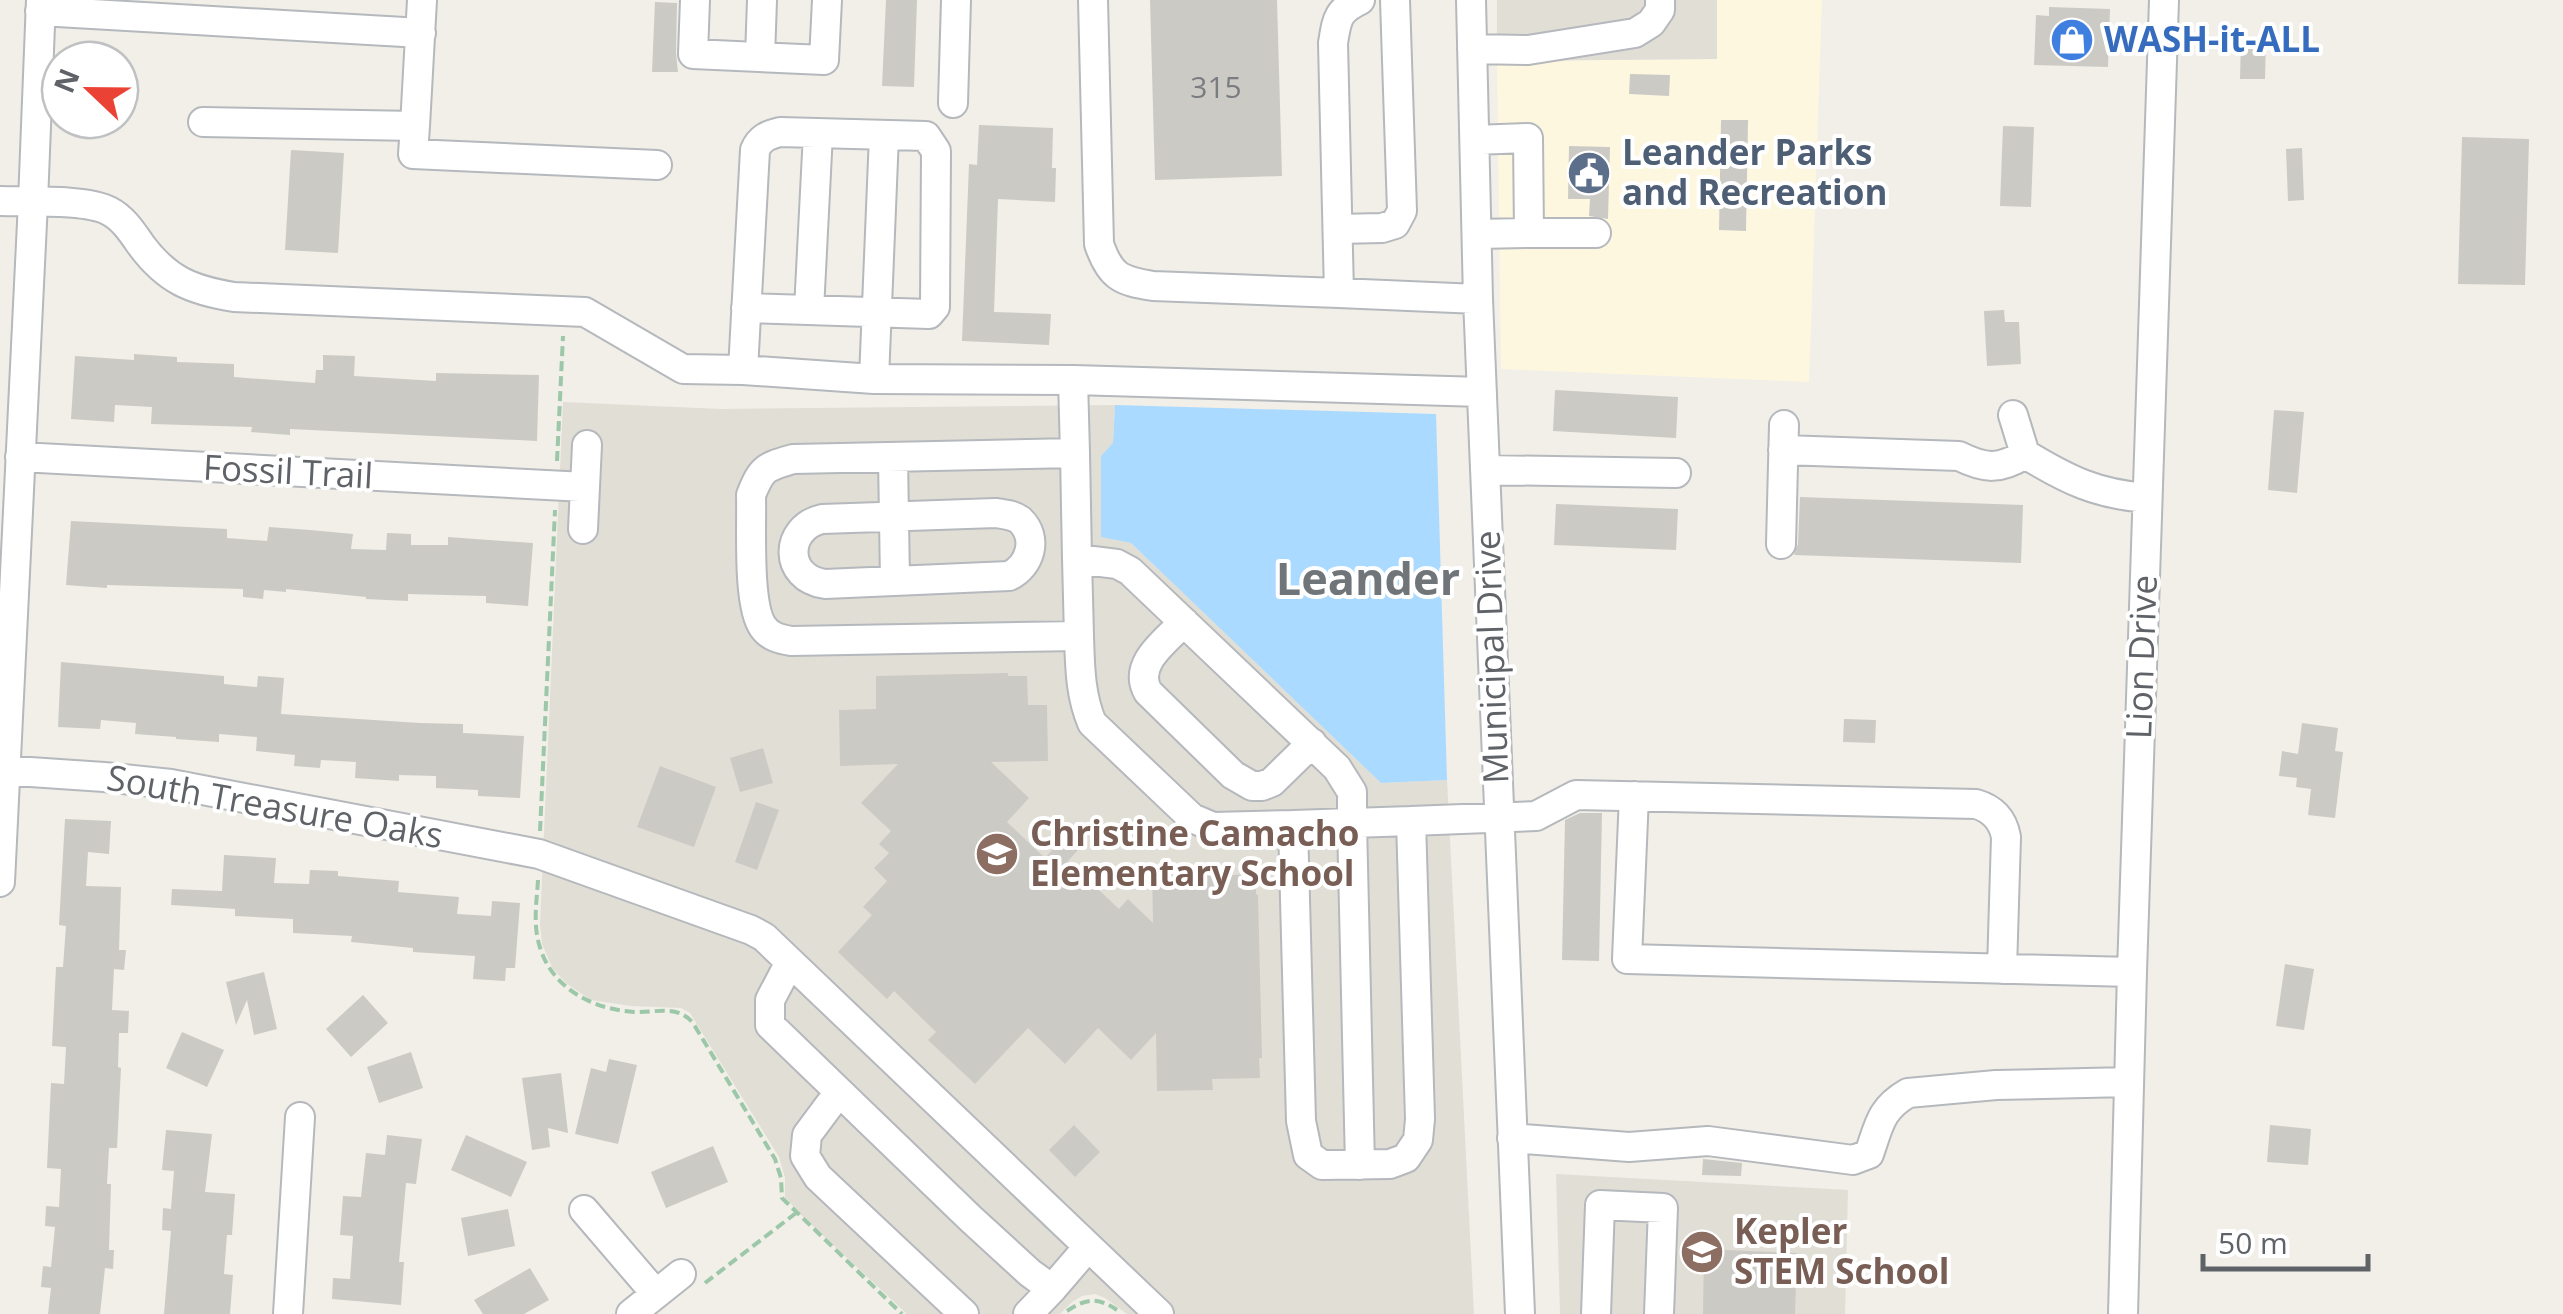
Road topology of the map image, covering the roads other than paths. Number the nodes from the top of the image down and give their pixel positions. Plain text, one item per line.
1 (422, 0) edge
2 (695, 0) edge
3 (762, 0) edge
4 (827, 0) edge
5 (956, 0) edge
6 (1094, 0) edge
7 (1360, 0) edge
8 (1394, 0) edge
9 (1471, 0) edge
10 (1660, 0) edge
11 (2164, 0) edge
12 (40, 6) edge
13 (421, 33) junction
14 (1472, 50) junction
15 (760, 57) junction
16 (953, 103) dead end
17 (203, 122) dead end
18 (415, 126) junction
19 (818, 133) junction
20 (884, 135) junction
21 (1475, 140) junction
22 (657, 164) dead end
23 (0, 201) edge
24 (33, 202) junction
25 (1338, 229) junction
26 (1596, 233) dead end
27 (1477, 234) junction
28 (1528, 234) junction
29 (1339, 294) junction
30 (1478, 300) junction
31 (746, 308) junction
32 (809, 310) junction
33 (876, 312) junction
34 (743, 370) junction
35 (874, 378) junction
36 (1073, 380) junction
37 (1482, 392) junction
38 (2013, 415) dead end
39 (587, 445) dead end
40 (1075, 454) junction
41 (2025, 454) junction
42 (894, 457) junction
43 (20, 458) junction
44 (1485, 470) junction
45 (1676, 473) dead end
46 (585, 486) junction
47 (2147, 498) junction
48 (894, 516) junction
49 (583, 529) dead end
50 (1781, 544) dead end
51 (1078, 559) junction
52 (895, 581) junction
53 (1184, 622) junction
54 (1079, 636) junction
55 (1312, 743) junction
56 (3, 770) edge
57 (1634, 796) junction
58 (1499, 818) junction
59 (1411, 821) junction
60 (1352, 823) junction
61 (1294, 825) junction
62 (0, 882) edge
63 (790, 962) junction
64 (2002, 969) junction
65 (2132, 972) junction
66 (2129, 1082) junction
67 (839, 1092) junction
68 (300, 1118) dead end
69 (1512, 1138) junction
70 (1360, 1165) junction
71 (584, 1210) dead end
72 (1088, 1248) junction
73 (688, 1283) road end
74 (656, 1294) junction
75 (1058, 1302) edge
76 (288, 1314) edge
77 (630, 1314) edge
78 (964, 1314) edge
79 (1028, 1314) edge
80 (1158, 1314) edge
81 (1520, 1314) edge
82 (1596, 1314) edge
83 (1659, 1314) edge
84 (2123, 1314) edge

1 - 13 street
2 - 15 street
3 - 15 street
4 - 15 street
5 - 16 street
6 - 29 street
7 - 25 street
8 - 25 street
9 - 14 street, Municipal Drive
10 - 14 street
11 - 47 street, Lion Drive
12 - 13 street
12 - 24 street
13 - 18 street
14 - 21 street, Municipal Drive
17 - 18 street
18 - 22 street
19 - 20 street
19 - 31 street
19 - 32 street
20 - 33 street
20 - 33 street
21 - 27 street, Municipal Drive
21 - 28 street
23 - 24 street
24 - 34 street
24 - 43 street
25 - 29 street
26 - 28 street
27 - 28 street
27 - 30 street, Municipal Drive
29 - 30 street
30 - 37 street, Municipal Drive
31 - 32 street
31 - 34 street
32 - 33 street
33 - 35 street
34 - 35 street
35 - 36 street
36 - 37 street
36 - 40 street
37 - 44 street, Municipal Drive
38 - 41 street
39 - 46 street
40 - 42 street
40 - 51 street
41 - 47 street
41 - 50 street
42 - 48 street
42 - 54 street
43 - 46 street, Fossil Trail
43 - 56 street
44 - 45 street
44 - 58 street, Municipal Drive
46 - 49 street
47 - 65 street, Lion Drive
48 - 52 street
48 - 52 street
48 - 52 street
51 - 53 street
51 - 54 street
53 - 55 street
53 - 55 street
54 - 61 street
55 - 60 street
56 - 62 street
56 - 63 street, South Treasure Oaks
57 - 58 street
57 - 64 street
57 - 64 street
58 - 59 street
58 - 69 street, Municipal Drive
59 - 60 street
59 - 70 street
60 - 61 street
60 - 70 street
61 - 70 street
63 - 67 street
63 - 72 street, South Treasure Oaks
64 - 65 street
65 - 66 street, Lion Drive
66 - 69 street
66 - 84 street, Lion Drive
67 - 75 street
67 - 78 street
68 - 76 street
69 - 81 street, Municipal Drive
71 - 74 street
72 - 75 street
72 - 80 street, South Treasure Oaks
73 - 74 street
74 - 77 street
75 - 79 street
82 - 83 street

